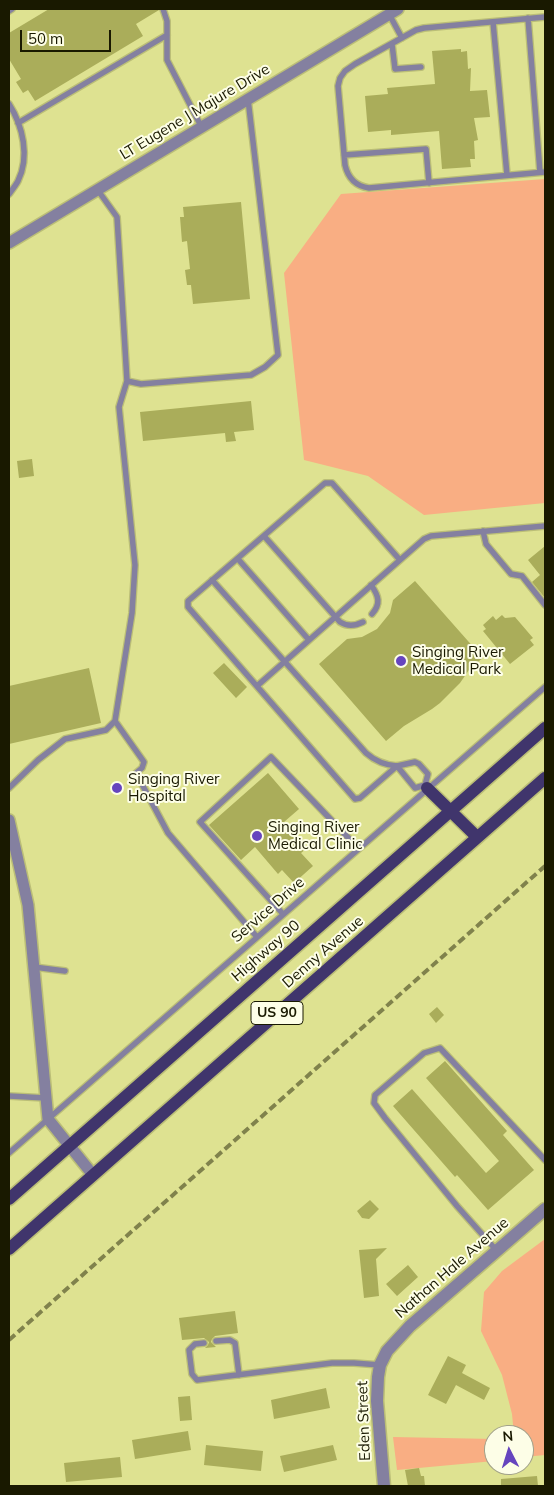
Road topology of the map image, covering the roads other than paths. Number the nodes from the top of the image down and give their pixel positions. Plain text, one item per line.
1 (12, 9) edge
2 (163, 9) edge
3 (9, 11) edge
4 (393, 12) edge
5 (545, 17) edge
6 (528, 18) junction
7 (493, 22) junction
8 (167, 36) junction
9 (402, 38) junction
10 (392, 44) junction
11 (421, 67) dead end
12 (248, 99) junction
13 (9, 104) edge
14 (18, 123) junction
15 (201, 126) junction
16 (344, 155) junction
17 (543, 172) edge
18 (507, 175) junction
19 (429, 183) junction
20 (97, 189) junction
21 (9, 194) edge
22 (9, 243) edge
23 (127, 381) junction
24 (545, 526) edge
25 (483, 531) junction
26 (264, 536) junction
27 (238, 558) junction
28 (400, 560) junction
29 (212, 580) junction
30 (371, 585) junction
31 (545, 605) edge
32 (372, 614) dead end
33 (336, 617) junction
34 (363, 622) dead end
35 (309, 640) junction
36 (285, 662) junction
37 (257, 686) junction
38 (545, 687) edge
39 (115, 721) junction
40 (545, 728) edge
41 (397, 766) junction
42 (545, 778) edge
43 (426, 787) junction
44 (9, 788) edge
45 (450, 811) junction
46 (9, 820) edge
47 (477, 837) junction
48 (358, 848) junction
49 (283, 914) junction
50 (257, 937) junction
51 (34, 967) junction
52 (65, 971) dead end
53 (9, 1096) edge
54 (46, 1098) junction
55 (48, 1119) junction
56 (69, 1146) junction
57 (9, 1153) edge
58 (545, 1160) edge
59 (93, 1175) junction
60 (9, 1198) edge
61 (545, 1209) edge
62 (9, 1248) edge
63 (497, 1251) junction
64 (216, 1341) dead end
65 (204, 1342) dead end
66 (383, 1360) junction
67 (239, 1374) junction
68 (384, 1486) edge

1 - 3 lane
2 - 8 lane
4 - 9 lane
4 - 12 street, LT Eugene J Majure Drive
5 - 6 lane
6 - 7 lane
6 - 17 lane
7 - 9 lane
7 - 18 lane
8 - 14 lane
8 - 15 lane
9 - 10 lane
10 - 11 lane
10 - 16 lane
12 - 15 street, LT Eugene J Majure Drive
12 - 23 lane
13 - 14 lane
14 - 21 lane
15 - 20 street, LT Eugene J Majure Drive
16 - 19 lane
16 - 19 lane
17 - 18 lane
18 - 19 lane
20 - 22 street, LT Eugene J Majure Drive
20 - 23 lane
23 - 39 lane
24 - 25 lane
25 - 28 lane
25 - 31 lane
26 - 27 lane
26 - 28 lane
26 - 33 lane
27 - 29 lane
27 - 35 lane
28 - 30 lane
29 - 36 lane
29 - 37 lane
30 - 32 lane
30 - 33 lane
33 - 34 lane
33 - 35 lane
35 - 36 lane
36 - 37 lane
36 - 41 lane
37 - 41 lane
38 - 43 lane, Service Drive
39 - 44 lane
39 - 50 lane
40 - 45 main road, Highway 90 / US 90
41 - 43 lane
41 - 43 lane
42 - 47 main road, Denny Avenue / US 90
43 - 45 main road
43 - 48 lane, Service Drive
45 - 47 main road
45 - 56 main road, Highway 90 / US 90
46 - 51 street
47 - 59 main road, Denny Avenue / US 90
48 - 49 lane, Service Drive
48 - 49 lane
49 - 50 lane, Service Drive
50 - 55 lane, Service Drive
51 - 52 lane
51 - 54 street
53 - 54 lane
54 - 55 street
55 - 56 street
55 - 57 lane, Service Drive
56 - 59 street
56 - 60 main road, Highway 90 / US 90
58 - 63 lane
59 - 62 main road, Denny Avenue / US 90
61 - 63 street, Nathan Hale Avenue
63 - 66 street, Nathan Hale Avenue
64 - 67 lane
65 - 67 lane
66 - 67 lane
66 - 68 street, Eden Street

